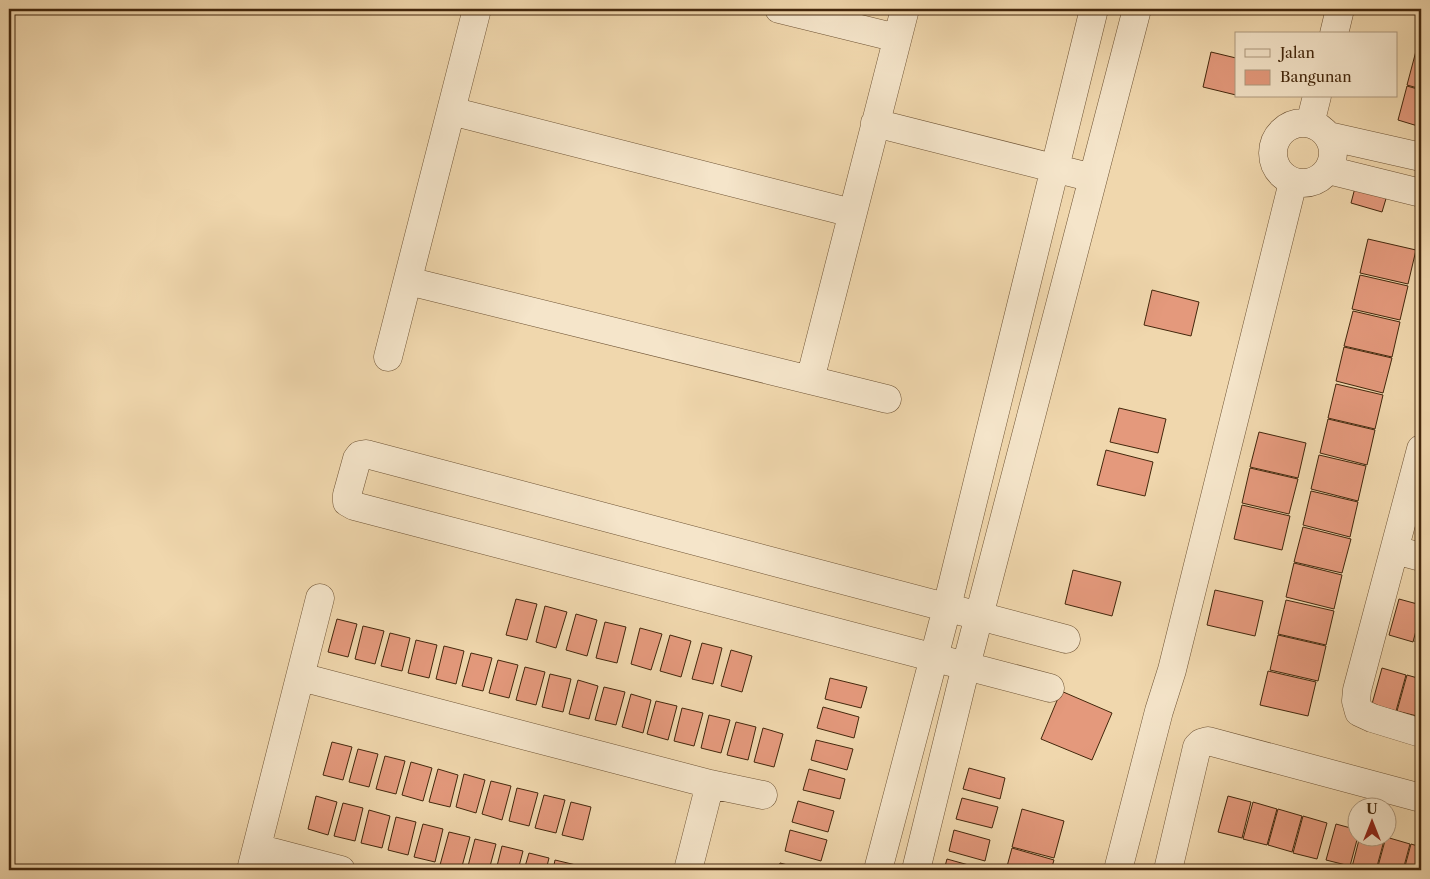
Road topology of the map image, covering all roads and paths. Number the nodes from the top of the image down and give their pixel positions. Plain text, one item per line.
1 (477, 9) edge
2 (779, 9) edge
3 (905, 9) edge
4 (1094, 9) edge
5 (1137, 9) edge
6 (1340, 9) edge
7 (1334, 32) edge
8 (897, 38) junction
9 (1317, 98) edge
10 (451, 111) junction
11 (875, 123) junction
12 (1319, 130) junction
13 (1421, 157) edge
14 (1054, 168) junction
15 (1328, 170) junction
16 (1093, 178) junction
17 (1294, 182) junction
18 (1421, 193) edge
19 (852, 214) junction
20 (408, 281) junction
21 (388, 357) dead end
22 (810, 380) junction
23 (887, 399) dead end
24 (1421, 449) edge
25 (1395, 550) junction
26 (1421, 557) edge
27 (320, 598) dead end
28 (939, 634) junction
29 (1066, 639) dead end
30 (972, 642) junction
31 (301, 677) junction
32 (1050, 688) dead end
33 (1421, 733) edge
34 (710, 784) junction
35 (763, 795) dead end
36 (1421, 798) edge
37 (254, 859) edge
38 (341, 870) edge
39 (688, 870) edge
40 (878, 870) edge
41 (916, 870) edge
42 (1118, 870) edge
43 (1168, 870) edge

1 - 10 street
2 - 8 street
3 - 8 street
4 - 14 street
5 - 16 street
6 - 7 street
8 - 11 street
9 - 12 street
10 - 19 street
10 - 20 street
11 - 14 street
11 - 19 street
12 - 13 street
12 - 15 street
12 - 17 street
14 - 16 street
14 - 28 street
15 - 17 street
15 - 18 street
16 - 30 street
17 - 42 street
19 - 22 street
20 - 21 street
20 - 22 street
22 - 23 street
24 - 25 street
25 - 26 street
25 - 33 street
27 - 31 street
28 - 28 street
28 - 30 street
28 - 30 street
28 - 40 street
29 - 30 street
30 - 32 street
30 - 41 street
31 - 34 street
31 - 37 street
34 - 35 street
34 - 39 street
36 - 43 street
37 - 38 street

